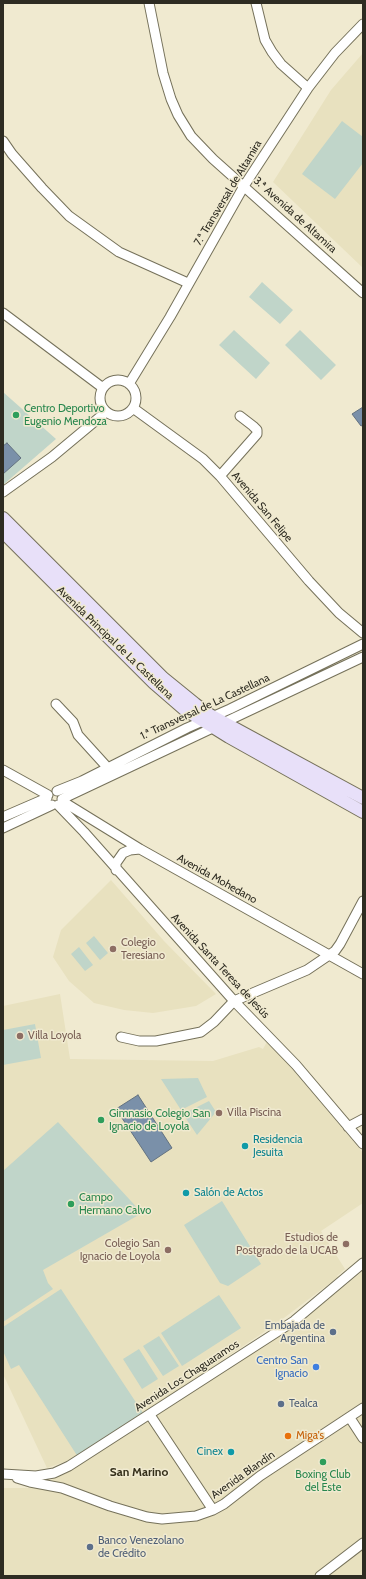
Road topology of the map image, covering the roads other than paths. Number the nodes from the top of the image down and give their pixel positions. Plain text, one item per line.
1 (149, 3) edge
2 (256, 3) edge
3 (363, 24) edge
4 (308, 88) junction
5 (3, 141) edge
6 (244, 186) junction
7 (188, 283) junction
8 (363, 293) edge
9 (3, 313) edge
10 (129, 384) junction
11 (103, 388) junction
12 (133, 408) junction
13 (106, 412) junction
14 (240, 416) dead end
15 (220, 476) junction
16 (3, 492) edge
17 (3, 518) edge
18 (3, 532) edge
19 (363, 633) edge
20 (363, 644) edge
21 (363, 657) edge
22 (56, 704) dead end
23 (213, 722) junction
24 (107, 767) junction
25 (3, 770) edge
26 (363, 798) edge
27 (55, 799) junction
28 (363, 812) edge
29 (3, 817) edge
30 (3, 828) edge
31 (140, 849) junction
32 (116, 870) junction
33 (363, 901) edge
34 (329, 955) junction
35 (363, 974) edge
36 (234, 1001) junction
37 (121, 1037) dead end
38 (363, 1119) edge
39 (348, 1127) junction
40 (363, 1144) edge
41 (363, 1263) edge
42 (363, 1408) edge
43 (150, 1415) junction
44 (350, 1418) junction
45 (363, 1438) edge
46 (54, 1473) junction
47 (6, 1474) edge
48 (62, 1488) junction
49 (213, 1510) junction
50 (363, 1543) edge
51 (320, 1576) edge

1 - 6 street, 3.ª Avenida de Altamira
2 - 4 street
3 - 4 street, 7.ª Transversal de Altamira
4 - 6 street, 7.ª Transversal de Altamira
5 - 7 street
6 - 7 street, 7.ª Transversal de Altamira
6 - 8 street, 3.ª Avenida de Altamira
7 - 10 street, 7.ª Transversal de Altamira
9 - 11 street
10 - 11 street
10 - 12 street
11 - 13 street
12 - 13 street
12 - 15 street, Avenida San Felipe
13 - 16 street
14 - 15 street
15 - 19 street, Avenida San Felipe
17 - 23 street, Avenida Principal de La Castellana
18 - 23 street, Avenida Principal de La Castellana
20 - 23 street, 1.ª Transversal de La Castellana
21 - 23 street, 1.ª Transversal de La Castellana
22 - 24 street
23 - 24 street, 1.ª Transversal de La Castellana
23 - 26 street, Avenida Principal de La Castellana
23 - 27 street, 1.ª Transversal de La Castellana
23 - 28 street, Avenida Principal de La Castellana
24 - 27 street, 1.ª Transversal de La Castellana
25 - 27 street, Avenida Mohedano
27 - 29 street, 1.ª Transversal de La Castellana
27 - 30 street, 1.ª Transversal de La Castellana
27 - 31 street, Avenida Mohedano
27 - 32 street, Avenida Santa Teresa de Jesús
31 - 32 street
31 - 34 street, Avenida Mohedano
32 - 36 street, Avenida Santa Teresa de Jesús
33 - 34 street
34 - 35 street, Avenida Mohedano
34 - 36 street
36 - 37 street
36 - 39 street, Avenida Santa Teresa de Jesús
38 - 39 street
39 - 40 street, Avenida Santa Teresa de Jesús
41 - 43 street, Avenida Los Chaguaramos
42 - 44 street, Avenida Blandín
43 - 46 street, Avenida Los Chaguaramos
43 - 49 street
44 - 45 street
44 - 49 street, Avenida Blandín
46 - 47 street, Avenida Los Chaguaramos
46 - 48 street
47 - 48 street, Avenida Blandín
48 - 49 street, Avenida Blandín
50 - 51 street

